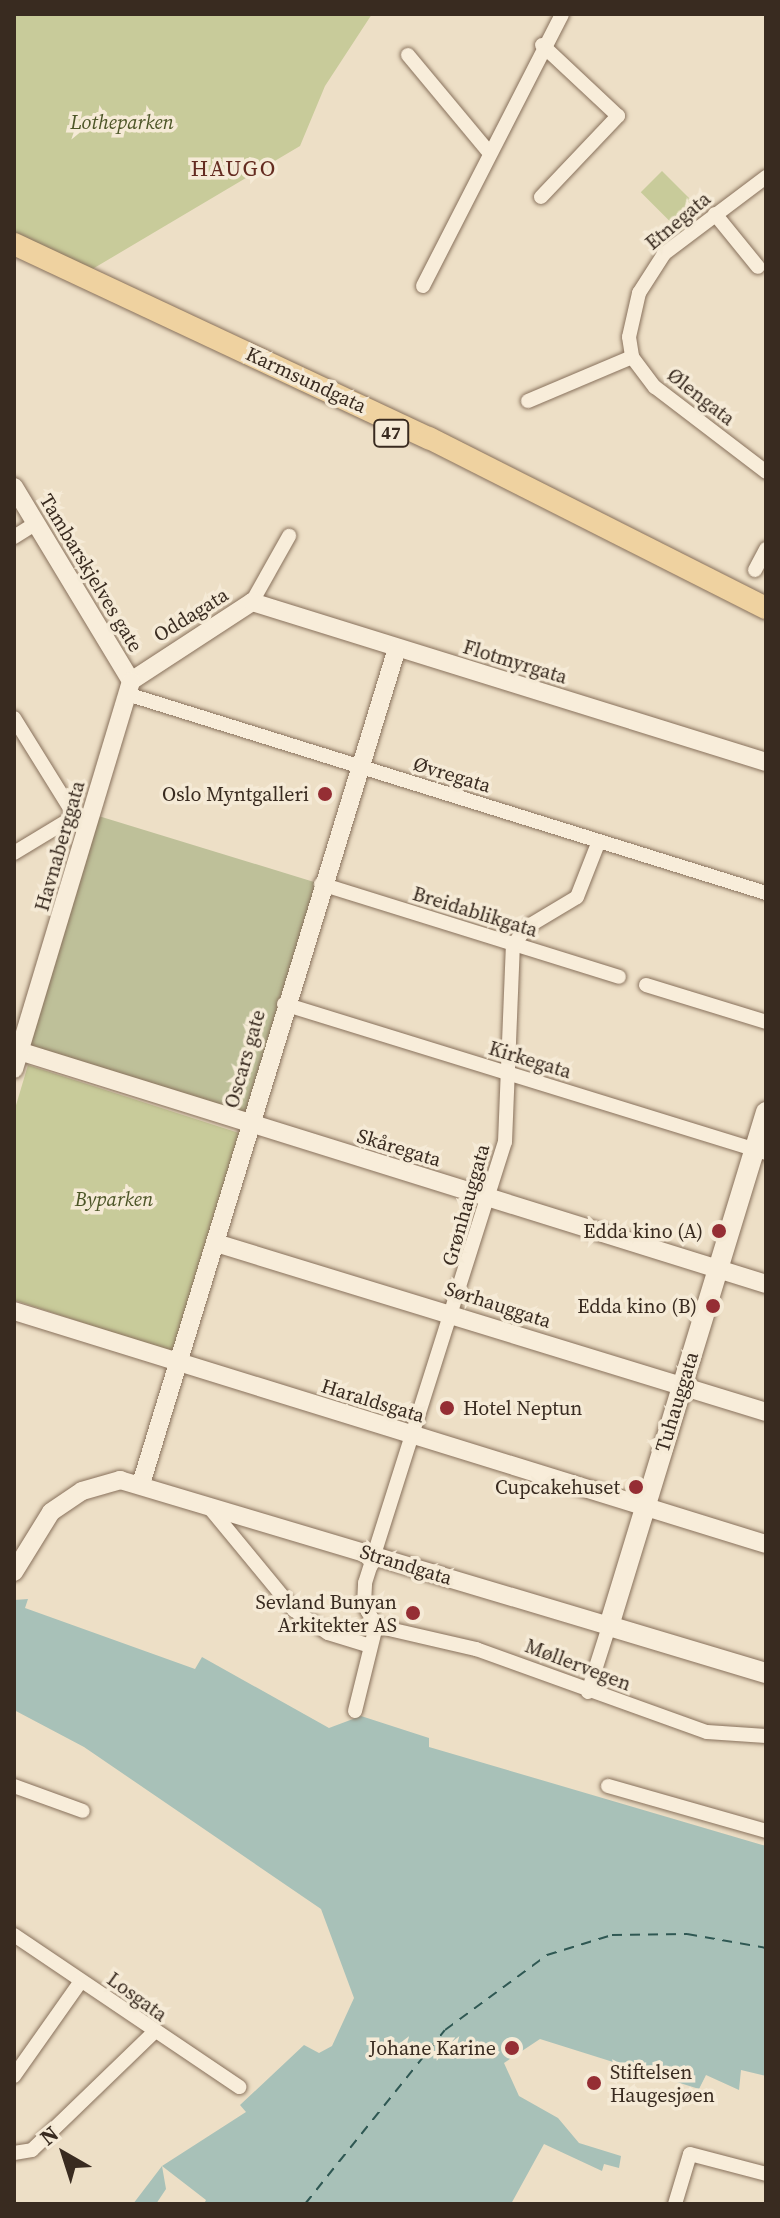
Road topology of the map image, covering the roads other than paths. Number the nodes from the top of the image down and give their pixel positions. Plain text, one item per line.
1 (562, 14) edge
2 (542, 45) junction
3 (408, 55) dead end
4 (488, 151) junction
5 (766, 177) edge
6 (541, 197) dead end
7 (715, 214) junction
8 (14, 244) edge
9 (14, 259) edge
10 (758, 267) dead end
11 (423, 286) dead end
12 (632, 357) junction
13 (528, 401) dead end
14 (766, 472) edge
15 (14, 487) edge
16 (35, 524) junction
17 (289, 536) dead end
18 (14, 537) edge
19 (766, 549) edge
20 (755, 570) dead end
21 (252, 602) junction
22 (766, 608) edge
23 (766, 623) edge
24 (397, 648) junction
25 (129, 687) junction
26 (14, 718) edge
27 (766, 762) edge
28 (360, 767) junction
29 (75, 816) junction
30 (86, 834) junction
31 (599, 841) junction
32 (14, 853) edge
33 (321, 884) junction
34 (766, 893) edge
35 (513, 945) junction
36 (619, 977) dead end
37 (646, 985) dead end
38 (284, 1004) junction
39 (766, 1022) edge
40 (16, 1057) edge
41 (503, 1073) junction
42 (766, 1112) edge
43 (250, 1126) junction
44 (760, 1151) edge
45 (489, 1198) junction
46 (216, 1243) junction
47 (718, 1269) junction
48 (766, 1284) edge
49 (14, 1311) edge
50 (455, 1314) junction
51 (180, 1366) junction
52 (682, 1387) junction
53 (766, 1412) edge
54 (413, 1436) junction
55 (141, 1484) junction
56 (207, 1504) junction
57 (645, 1507) junction
58 (766, 1544) edge
59 (375, 1556) junction
60 (14, 1572) edge
61 (376, 1626) junction
62 (609, 1626) junction
63 (367, 1645) junction
64 (766, 1673) edge
65 (588, 1692) junction
66 (355, 1711) dead end
67 (766, 1736) edge
68 (14, 1786) edge
69 (608, 1786) dead end
70 (83, 1811) dead end
71 (766, 1831) edge
72 (14, 1935) edge
73 (81, 1981) junction
74 (152, 2034) junction
75 (14, 2076) edge
76 (239, 2087) dead end
77 (14, 2153) edge
78 (766, 2174) edge
79 (675, 2204) edge

1 - 2 street
2 - 4 street
2 - 6 street
3 - 4 street
4 - 11 street
5 - 7 street, Etnegata
7 - 10 street
7 - 12 street, Etnegata
8 - 22 main road, Karmsundgata / 47
9 - 23 main road, Karmsundgata / 47
12 - 13 street
12 - 14 street, Ølengata
15 - 16 street, Tambarskjelves gate
16 - 18 street
16 - 25 street, Tambarskjelves gate
17 - 21 street, Oddagata
19 - 20 street
21 - 24 street, Flotmyrgata
21 - 25 street, Oddagata
24 - 27 street, Flotmyrgata
24 - 28 street, Oscars gate
25 - 28 street, Øvregata
25 - 30 street, Havnaberggata
26 - 29 street
28 - 31 street, Øvregata
28 - 33 street, Oscars gate
29 - 30 street
29 - 32 street
30 - 40 street, Havnaberggata
31 - 34 street, Øvregata
31 - 35 street
33 - 35 street, Breidablikgata
33 - 38 street, Oscars gate
35 - 36 street, Breidablikgata
35 - 41 street, Grønhauggata
37 - 39 street
38 - 41 street, Kirkegata
38 - 43 street, Oscars gate
40 - 43 street, Skåregata
41 - 44 street, Kirkegata
41 - 45 street, Grønhauggata
42 - 44 main road, Tuhauggata
43 - 45 street, Skåregata
43 - 46 street, Oscars gate
44 - 47 main road, Tuhauggata
45 - 47 street, Skåregata
45 - 50 street, Grønhauggata
46 - 50 street, Sørhauggata
46 - 51 street, Oscars gate
47 - 48 street, Skåregata
47 - 52 main road, Tuhauggata
49 - 51 street, Haraldsgata
50 - 52 street, Sørhauggata
50 - 54 street, Grønhauggata
51 - 54 street, Haraldsgata
51 - 55 street, Oscars gate
52 - 53 street, Sørhauggata
52 - 57 main road, Tuhauggata
54 - 57 street, Haraldsgata
54 - 59 street, Grønhauggata
55 - 56 street, Strandgata
55 - 60 street, Strandgata
56 - 59 street, Strandgata
56 - 63 street
57 - 58 street, Haraldsgata
57 - 62 main road, Tuhauggata
59 - 61 street
59 - 62 street, Strandgata
61 - 63 street
61 - 65 street, Møllervegen
62 - 64 main road, Strandgata
62 - 65 street, Tuhauggata
63 - 66 street
65 - 67 street, Møllervegen
68 - 70 street
69 - 71 street
72 - 73 street, Losgata
73 - 74 street, Losgata
73 - 75 street
74 - 76 street, Losgata
74 - 77 street
78 - 79 street

